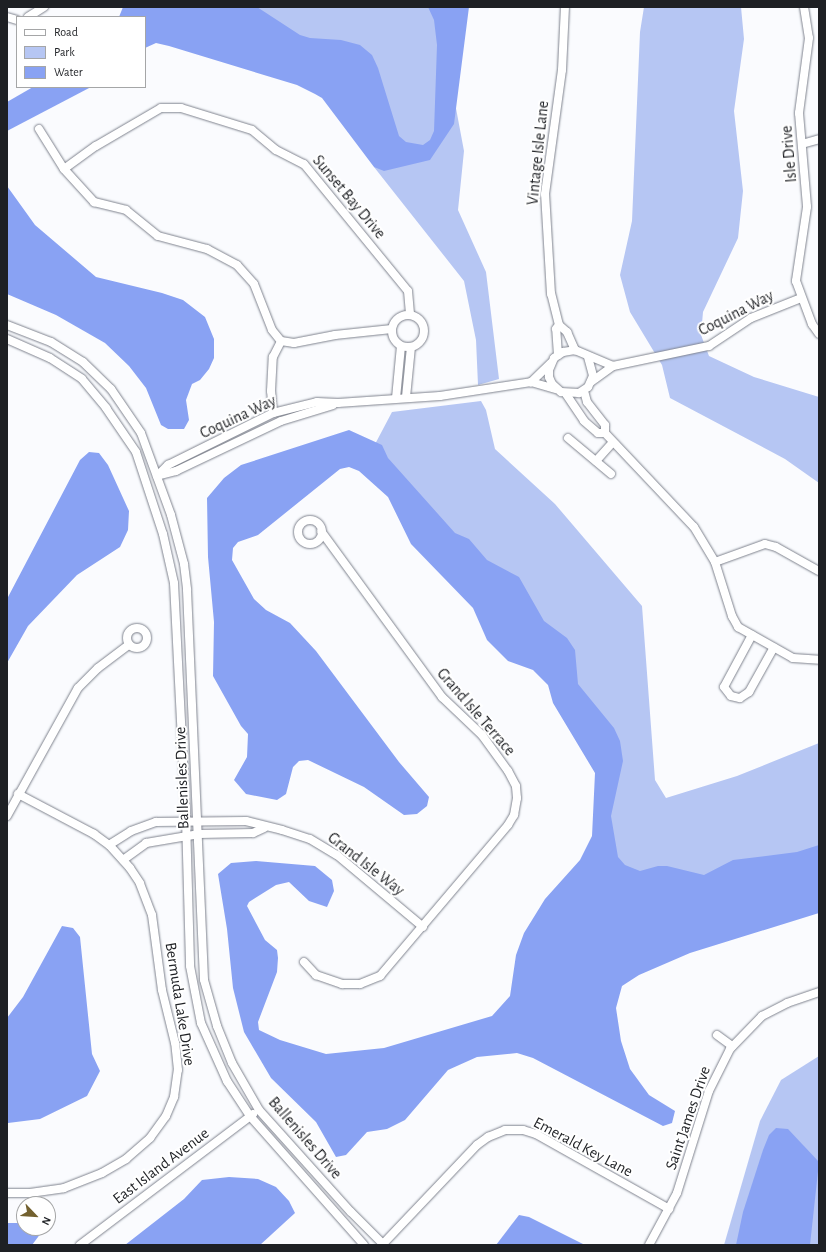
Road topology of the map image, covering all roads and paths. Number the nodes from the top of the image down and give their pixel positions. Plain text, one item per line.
1 (44, 7) edge
2 (565, 7) edge
3 (804, 7) edge
4 (30, 16) edge
5 (39, 129) dead end
6 (819, 139) edge
7 (802, 144) junction
8 (64, 169) junction
9 (801, 298) junction
10 (410, 315) junction
11 (7, 325) edge
12 (559, 325) junction
13 (392, 329) junction
14 (819, 334) edge
15 (7, 339) edge
16 (281, 341) junction
17 (401, 346) junction
18 (412, 347) junction
19 (575, 350) junction
20 (558, 354) junction
21 (588, 357) junction
22 (551, 363) junction
23 (613, 366) junction
24 (531, 382) junction
25 (591, 382) junction
26 (556, 389) junction
27 (584, 390) junction
28 (566, 394) junction
29 (406, 397) junction
30 (396, 398) junction
31 (338, 403) junction
32 (274, 413) junction
33 (599, 418) junction
34 (591, 427) junction
35 (605, 433) junction
36 (568, 438) dead end
37 (613, 442) junction
38 (596, 461) junction
39 (611, 474) dead end
40 (157, 476) junction
41 (146, 481) junction
42 (321, 531) dead end
43 (715, 562) junction
44 (819, 571) edge
45 (752, 635) junction
46 (129, 645) dead end
47 (774, 647) junction
48 (819, 660) edge
49 (18, 794) junction
50 (7, 816) edge
51 (186, 823) junction
52 (198, 823) junction
53 (264, 828) junction
54 (199, 834) junction
55 (186, 835) junction
56 (109, 845) junction
57 (123, 860) junction
58 (423, 926) junction
59 (304, 962) dead end
60 (819, 992) edge
61 (717, 1035) dead end
62 (732, 1046) junction
63 (259, 1110) junction
64 (250, 1116) junction
65 (7, 1193) edge
66 (669, 1209) junction
67 (80, 1245) edge
68 (364, 1245) edge
69 (383, 1245) edge
70 (649, 1245) edge

1 - 4 street
2 - 12 street, Vintage Isle Lane
3 - 7 street, Isle Drive
5 - 8 street
6 - 7 street
7 - 9 street, Isle Drive
8 - 10 street, Sunset Bay Drive
8 - 16 street
9 - 14 street, Isle Drive
9 - 23 street, Coquina Way
10 - 13 street
10 - 18 street
11 - 40 street, Ballenisles Drive
12 - 19 street, Vintage Isle Lane
12 - 20 street, Vintage Isle Lane
13 - 16 street
13 - 17 street
15 - 41 street, Ballenisles Drive
16 - 32 street
17 - 18 street
17 - 30 street
18 - 29 street
19 - 20 street
19 - 21 street
20 - 22 street
21 - 23 street
21 - 25 street
22 - 24 street
22 - 26 street
23 - 25 street, Coquina Way
24 - 26 street, Coquina Way
24 - 29 street, Coquina Way
25 - 27 street
26 - 28 street
27 - 28 street
27 - 33 street
28 - 34 street
29 - 30 street, Coquina Way
30 - 31 street, Coquina Way
31 - 32 street, Coquina Way
31 - 40 street, Coquina Way
32 - 40 street, Coquina Way
33 - 34 street
33 - 35 street
34 - 35 street
35 - 37 street
36 - 38 street
37 - 38 street
37 - 43 street
38 - 39 street
40 - 41 street, Coquina Way
40 - 52 street, Ballenisles Drive
41 - 51 street, Ballenisles Drive
42 - 58 street, Grand Isle Terrace
43 - 44 street
43 - 45 street
45 - 47 street
45 - 47 street
46 - 49 street
47 - 48 street
49 - 50 street
49 - 56 street, Bermuda Lake Drive
51 - 52 street
51 - 55 street, Ballenisles Drive
51 - 56 street
52 - 53 street, Grand Isle Way
52 - 54 street, Ballenisles Drive
53 - 54 street, Grand Isle Way
53 - 58 street, Grand Isle Way
54 - 55 street
54 - 63 street, Ballenisles Drive
55 - 57 street
55 - 64 street, Ballenisles Drive
56 - 57 street, Bermuda Lake Drive
57 - 65 street, Bermuda Lake Drive
58 - 59 street, Grand Isle Terrace
60 - 62 street, Saint James Drive
61 - 62 street
62 - 66 street, Saint James Drive
63 - 64 street, East Island Avenue
63 - 69 street, Ballenisles Drive
64 - 67 street, East Island Avenue
64 - 68 street, Ballenisles Drive
66 - 69 street, Emerald Key Lane
66 - 70 street, Saint James Drive

